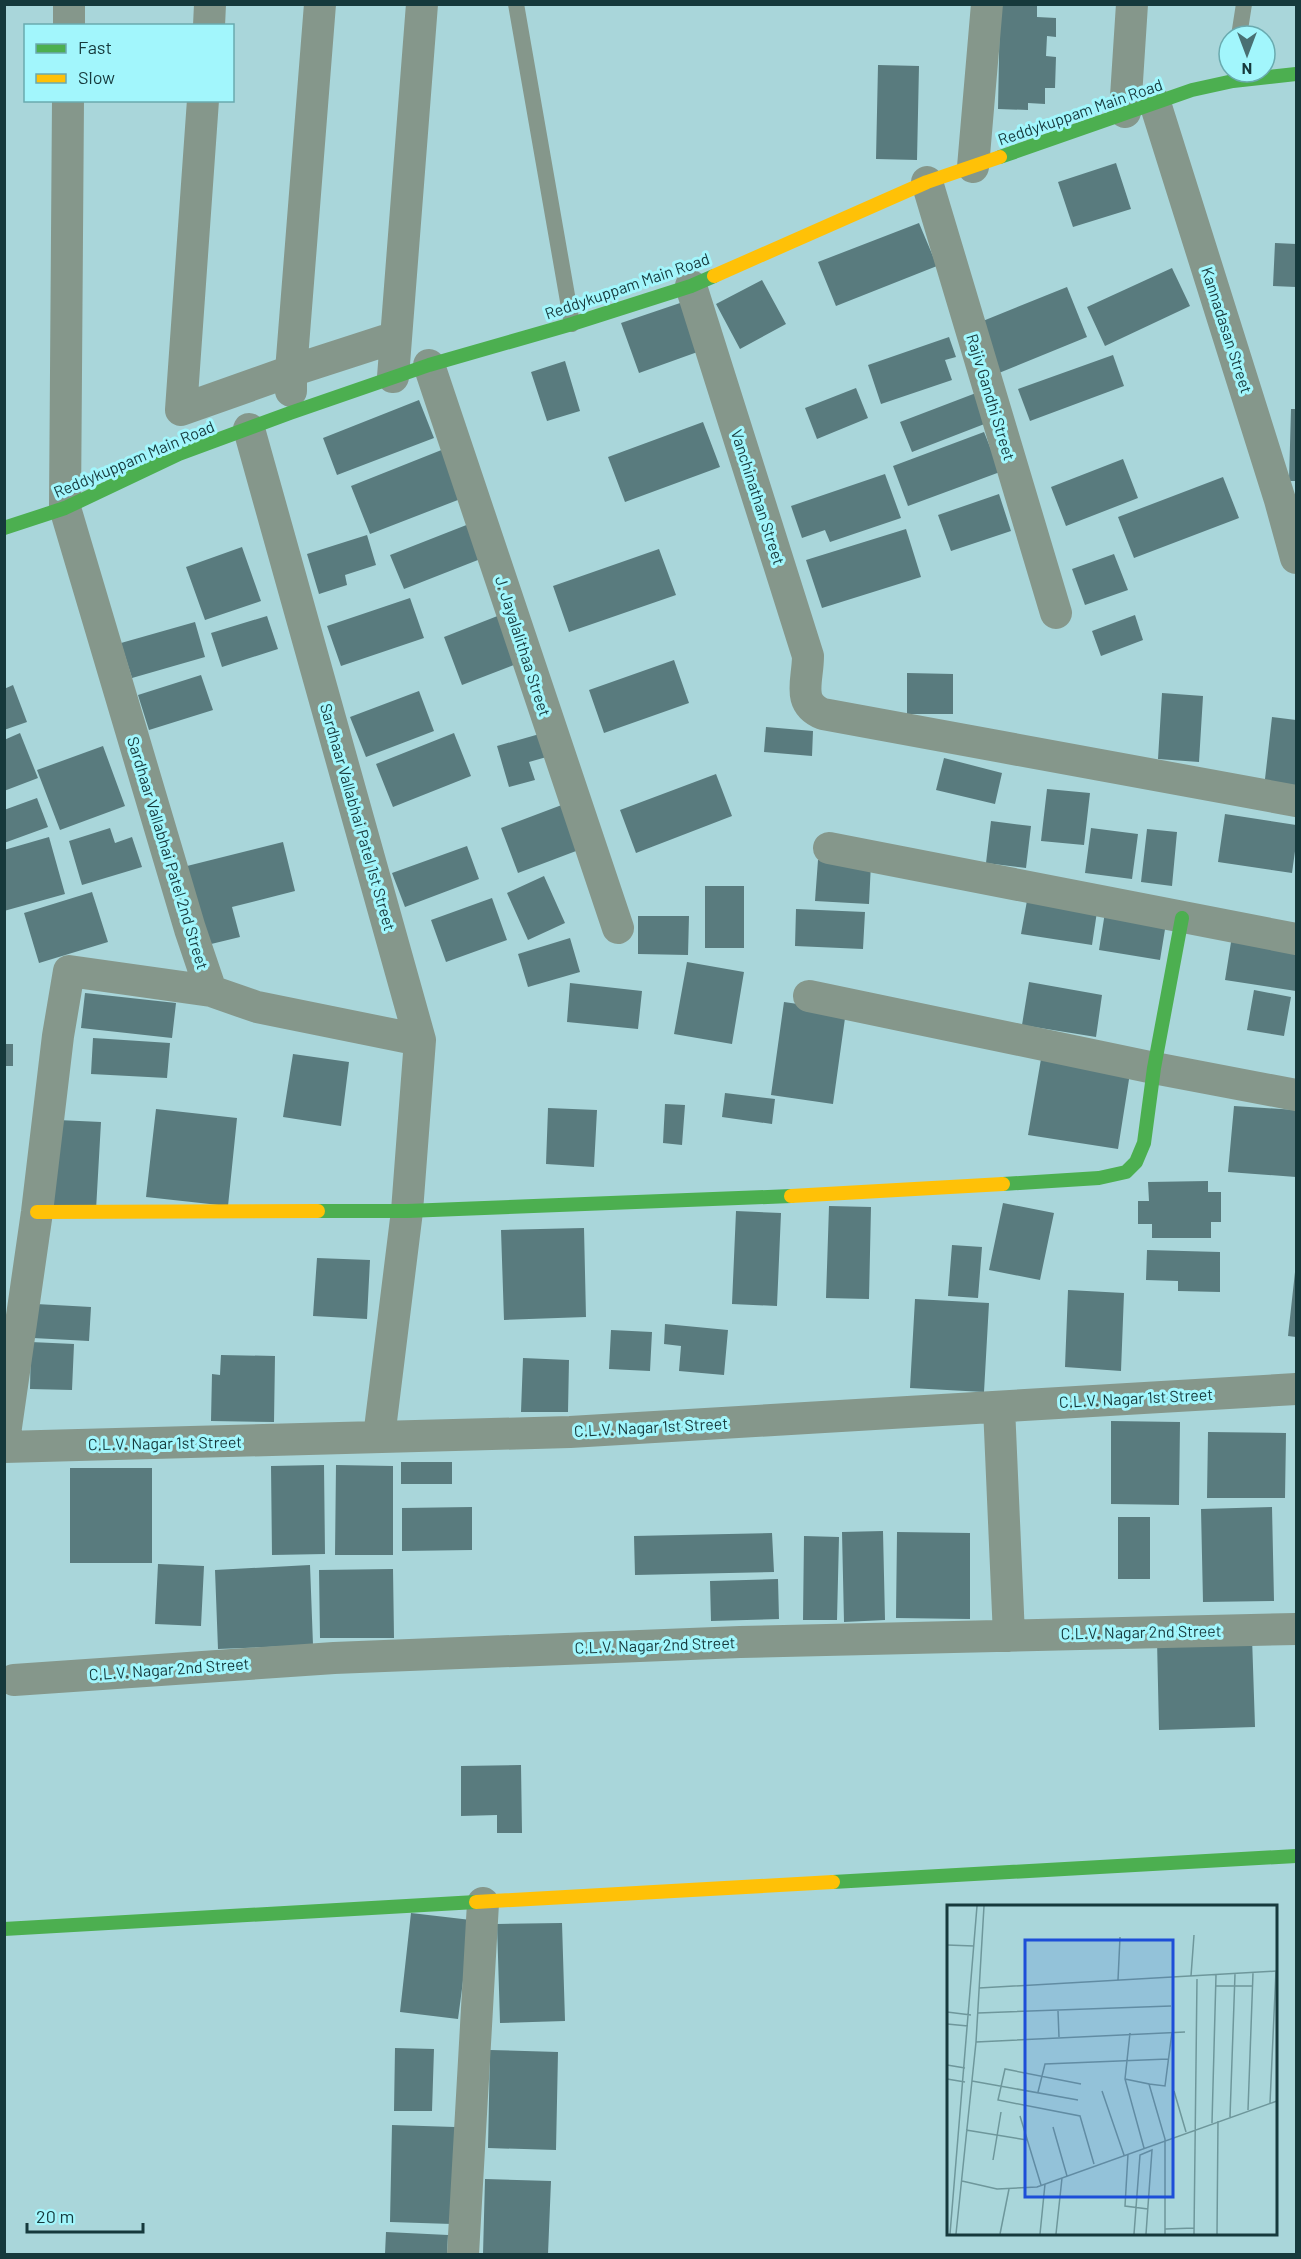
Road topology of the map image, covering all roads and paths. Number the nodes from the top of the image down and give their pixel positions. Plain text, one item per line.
1 (69, 4) edge
2 (210, 4) edge
3 (321, 4) edge
4 (422, 4) edge
5 (516, 4) edge
6 (987, 4) edge
7 (1132, 4) edge
8 (1244, 4) edge
9 (69, 24) edge
10 (209, 24) edge
11 (1241, 24) edge
12 (1296, 74) edge
13 (1277, 75) edge
14 (1217, 82) edge
15 (68, 102) edge
16 (203, 102) edge
17 (1155, 103) junction
18 (1125, 112) junction
19 (973, 167) junction
20 (927, 182) junction
21 (691, 285) junction
22 (572, 324) junction
23 (396, 338) junction
24 (429, 365) junction
25 (291, 372) junction
26 (393, 377) junction
27 (181, 410) junction
28 (290, 412) junction
29 (249, 429) junction
30 (179, 454) junction
31 (1288, 501) edge
32 (65, 508) junction
33 (4, 528) edge
34 (1296, 558) edge
35 (1056, 614) dead end
36 (1296, 801) edge
37 (829, 848) dead end
38 (1182, 918) junction
39 (618, 928) dead end
40 (1296, 939) edge
41 (211, 991) junction
42 (809, 996) dead end
43 (420, 1040) junction
44 (1154, 1068) junction
45 (1296, 1095) edge
46 (407, 1211) junction
47 (37, 1212) junction
48 (1296, 1389) edge
49 (999, 1407) junction
50 (379, 1437) junction
51 (4, 1441) edge
52 (4, 1447) edge
53 (1296, 1629) edge
54 (1009, 1636) junction
55 (14, 1680) dead end
56 (1296, 1856) edge
57 (483, 1903) junction
58 (4, 1929) edge
59 (464, 2254) edge

1 - 9 street
2 - 10 street
3 - 25 street
4 - 23 street
5 - 22 lane
6 - 19 street
7 - 18 street
8 - 11 lane
12 - 13 street, Reddykuppam Main Road
14 - 17 street, Reddykuppam Main Road
15 - 32 street, Sardhaar Vallabhai Patel 2nd Street
16 - 27 street
17 - 18 street, Reddykuppam Main Road
17 - 31 street, Kannadasan Street
18 - 19 street, Reddykuppam Main Road
19 - 20 street, Reddykuppam Main Road
20 - 21 street, Reddykuppam Main Road
20 - 35 street, Rajiv Gandhi Street
21 - 22 street, Reddykuppam Main Road
21 - 36 street, Vanchinathan Street
22 - 24 street, Reddykuppam Main Road
23 - 25 street
23 - 26 street
24 - 26 street, Reddykuppam Main Road
24 - 39 street, J. Jayalalithaa Street
25 - 27 street
25 - 28 street
26 - 28 street, Reddykuppam Main Road
27 - 30 street
28 - 29 street, Reddykuppam Main Road
29 - 30 street, Reddykuppam Main Road
29 - 43 street, Sardhaar Vallabhai Patel 1st Street
30 - 32 street, Reddykuppam Main Road
31 - 34 street, Kannadasan Street
32 - 33 street, Reddykuppam Main Road
32 - 41 street, Sardhaar Vallabhai Patel 2nd Street
37 - 38 street
38 - 40 street
38 - 44 street
41 - 43 street, Sardhaar Vallabhai Patel 2nd Street
41 - 47 street
42 - 44 street
43 - 46 street, Sardhaar Vallabhai Patel 1st Street
44 - 45 street
44 - 46 street
46 - 47 street
46 - 50 street, Sardhaar Vallabhai Patel 1st Street
47 - 51 street
48 - 49 street, C.L.V. Nagar 1st Street
49 - 50 street, C.L.V. Nagar 1st Street
49 - 54 street
50 - 52 street, C.L.V. Nagar 1st Street
53 - 54 street, C.L.V. Nagar 2nd Street
54 - 55 street, C.L.V. Nagar 2nd Street
56 - 57 street
57 - 58 street
57 - 59 street

